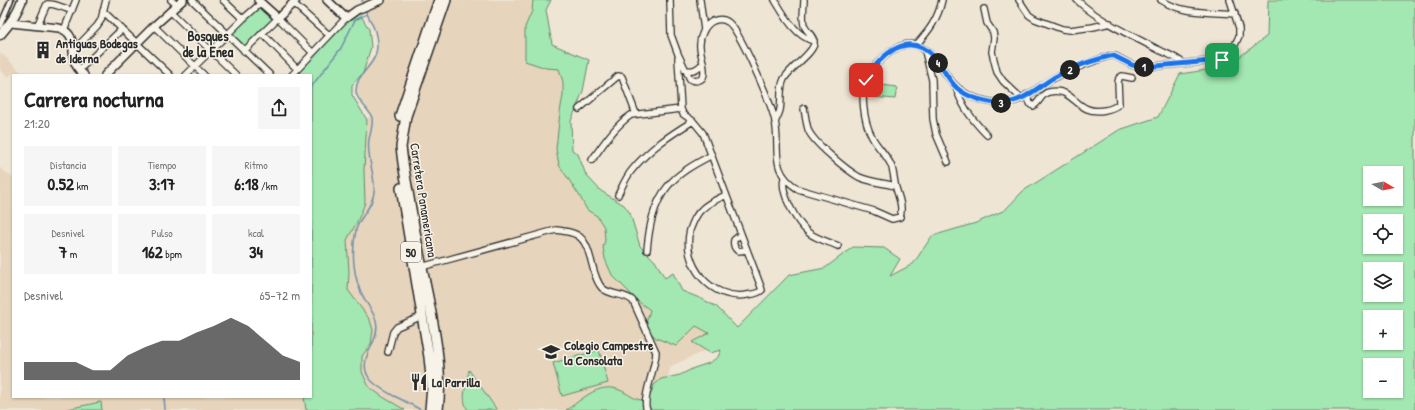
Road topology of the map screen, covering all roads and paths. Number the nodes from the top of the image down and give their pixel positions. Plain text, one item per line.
1 (11, 0) edge
2 (22, 0) edge
3 (61, 0) edge
4 (76, 0) edge
5 (106, 0) edge
6 (183, 0) edge
7 (192, 0) edge
8 (223, 0) edge
9 (327, 0) edge
10 (381, 0) edge
11 (439, 0) edge
12 (446, 0) edge
13 (670, 0) edge
14 (700, 0) edge
15 (775, 0) edge
16 (804, 0) edge
17 (942, 0) edge
18 (1019, 0) edge
19 (1077, 0) edge
20 (1161, 0) edge
21 (1230, 0) edge
22 (295, 1) edge
23 (259, 2) edge
24 (174, 3) edge
25 (59, 6) junction
26 (984, 9) dead end
27 (72, 11) junction
28 (103, 11) junction
29 (170, 11) junction
30 (1235, 14) junction
31 (278, 18) junction
32 (346, 18) junction
33 (243, 19) junction
34 (11, 23) junction
35 (1110, 23) junction
36 (0, 26) edge
37 (37, 26) junction
38 (154, 26) junction
39 (122, 29) junction
40 (64, 30) junction
41 (704, 30) junction
42 (262, 33) junction
43 (228, 34) junction
44 (0, 35) edge
45 (329, 35) junction
46 (814, 41) junction
47 (137, 43) junction
48 (916, 45) junction
49 (74, 50) junction
50 (925, 50) junction
51 (210, 51) junction
52 (244, 51) junction
53 (313, 53) junction
54 (678, 54) junction
55 (702, 63) junction
56 (1184, 64) junction
57 (195, 66) junction
58 (297, 69) junction
59 (685, 70) junction
60 (82, 72) edge
61 (106, 74) edge
62 (169, 74) edge
63 (187, 74) edge
64 (203, 74) edge
65 (235, 74) edge
66 (269, 74) edge
67 (293, 74) edge
68 (1132, 78) dead end
69 (956, 87) junction
70 (1024, 97) junction
71 (804, 108) dead end
72 (579, 109) dead end
73 (681, 109) junction
74 (636, 114) junction
75 (693, 120) junction
76 (775, 122) junction
77 (987, 135) dead end
78 (712, 155) junction
79 (592, 160) dead end
80 (948, 162) dead end
81 (784, 178) junction
82 (895, 186) junction
83 (618, 195) dead end
84 (726, 195) junction
85 (741, 234) junction
86 (838, 246) dead end
87 (647, 250) dead end
88 (747, 250) junction
89 (421, 267) junction
90 (422, 316) junction
91 (433, 321) junction
92 (426, 332) junction
93 (388, 352) dead end
94 (433, 355) junction
95 (428, 407) edge
96 (438, 410) edge
97 (444, 410) edge
98 (647, 410) edge

1 - 36 street
2 - 34 main road
3 - 25 street
4 - 27 street
5 - 28 street
6 - 24 street
7 - 43 street
8 - 33 street
9 - 32 street
10 - 32 street
11 - 90 highway, Carretera Panamericana / 50
12 - 89 highway, Carretera Panamericana / 50
13 - 54 street
14 - 41 street
15 - 46 street
16 - 46 street
17 - 48 street
18 - 35 street
19 - 35 street
20 - 30 street
21 - 30 street
22 - 31 street
22 - 45 street
23 - 31 street
23 - 33 street
24 - 29 street
25 - 27 street
25 - 37 street
26 - 70 street
27 - 40 street
28 - 39 street
28 - 49 street
29 - 38 street
29 - 51 street
30 - 56 street
31 - 42 street
31 - 53 street
32 - 45 street
33 - 43 street
34 - 37 street
34 - 44 main road
35 - 56 street
37 - 40 street
38 - 47 street
38 - 57 street
39 - 47 street
39 - 60 street
40 - 49 street
41 - 55 street
41 - 76 street
42 - 52 street
42 - 58 street
43 - 51 street
43 - 52 street
45 - 53 street
46 - 76 street
47 - 61 street
47 - 62 street
48 - 50 street
48 - 82 street
49 - 60 street
50 - 69 street
50 - 80 street
51 - 57 street
51 - 65 street
52 - 66 street
53 - 58 street
54 - 59 street
54 - 73 street
55 - 59 street
55 - 59 street
56 - 70 street
57 - 63 street
57 - 64 street
58 - 67 street
68 - 70 street
69 - 70 street
69 - 77 street
71 - 82 street
72 - 74 street
73 - 74 street
73 - 75 street
74 - 79 street
75 - 78 street
75 - 83 street
76 - 81 street
78 - 84 street
78 - 87 street
81 - 82 street
81 - 86 street
84 - 85 street
84 - 88 street
85 - 88 street
85 - 88 street
89 - 91 highway, Carretera Panamericana / 50
89 - 98 street
90 - 92 highway, Carretera Panamericana / 50
90 - 93 street
91 - 94 highway, Carretera Panamericana / 50
91 - 97 highway
92 - 94 highway, Carretera Panamericana / 50
92 - 95 highway
94 - 95 highway, Carretera Panamericana / 50
94 - 96 highway, Carretera Panamericana / 50

